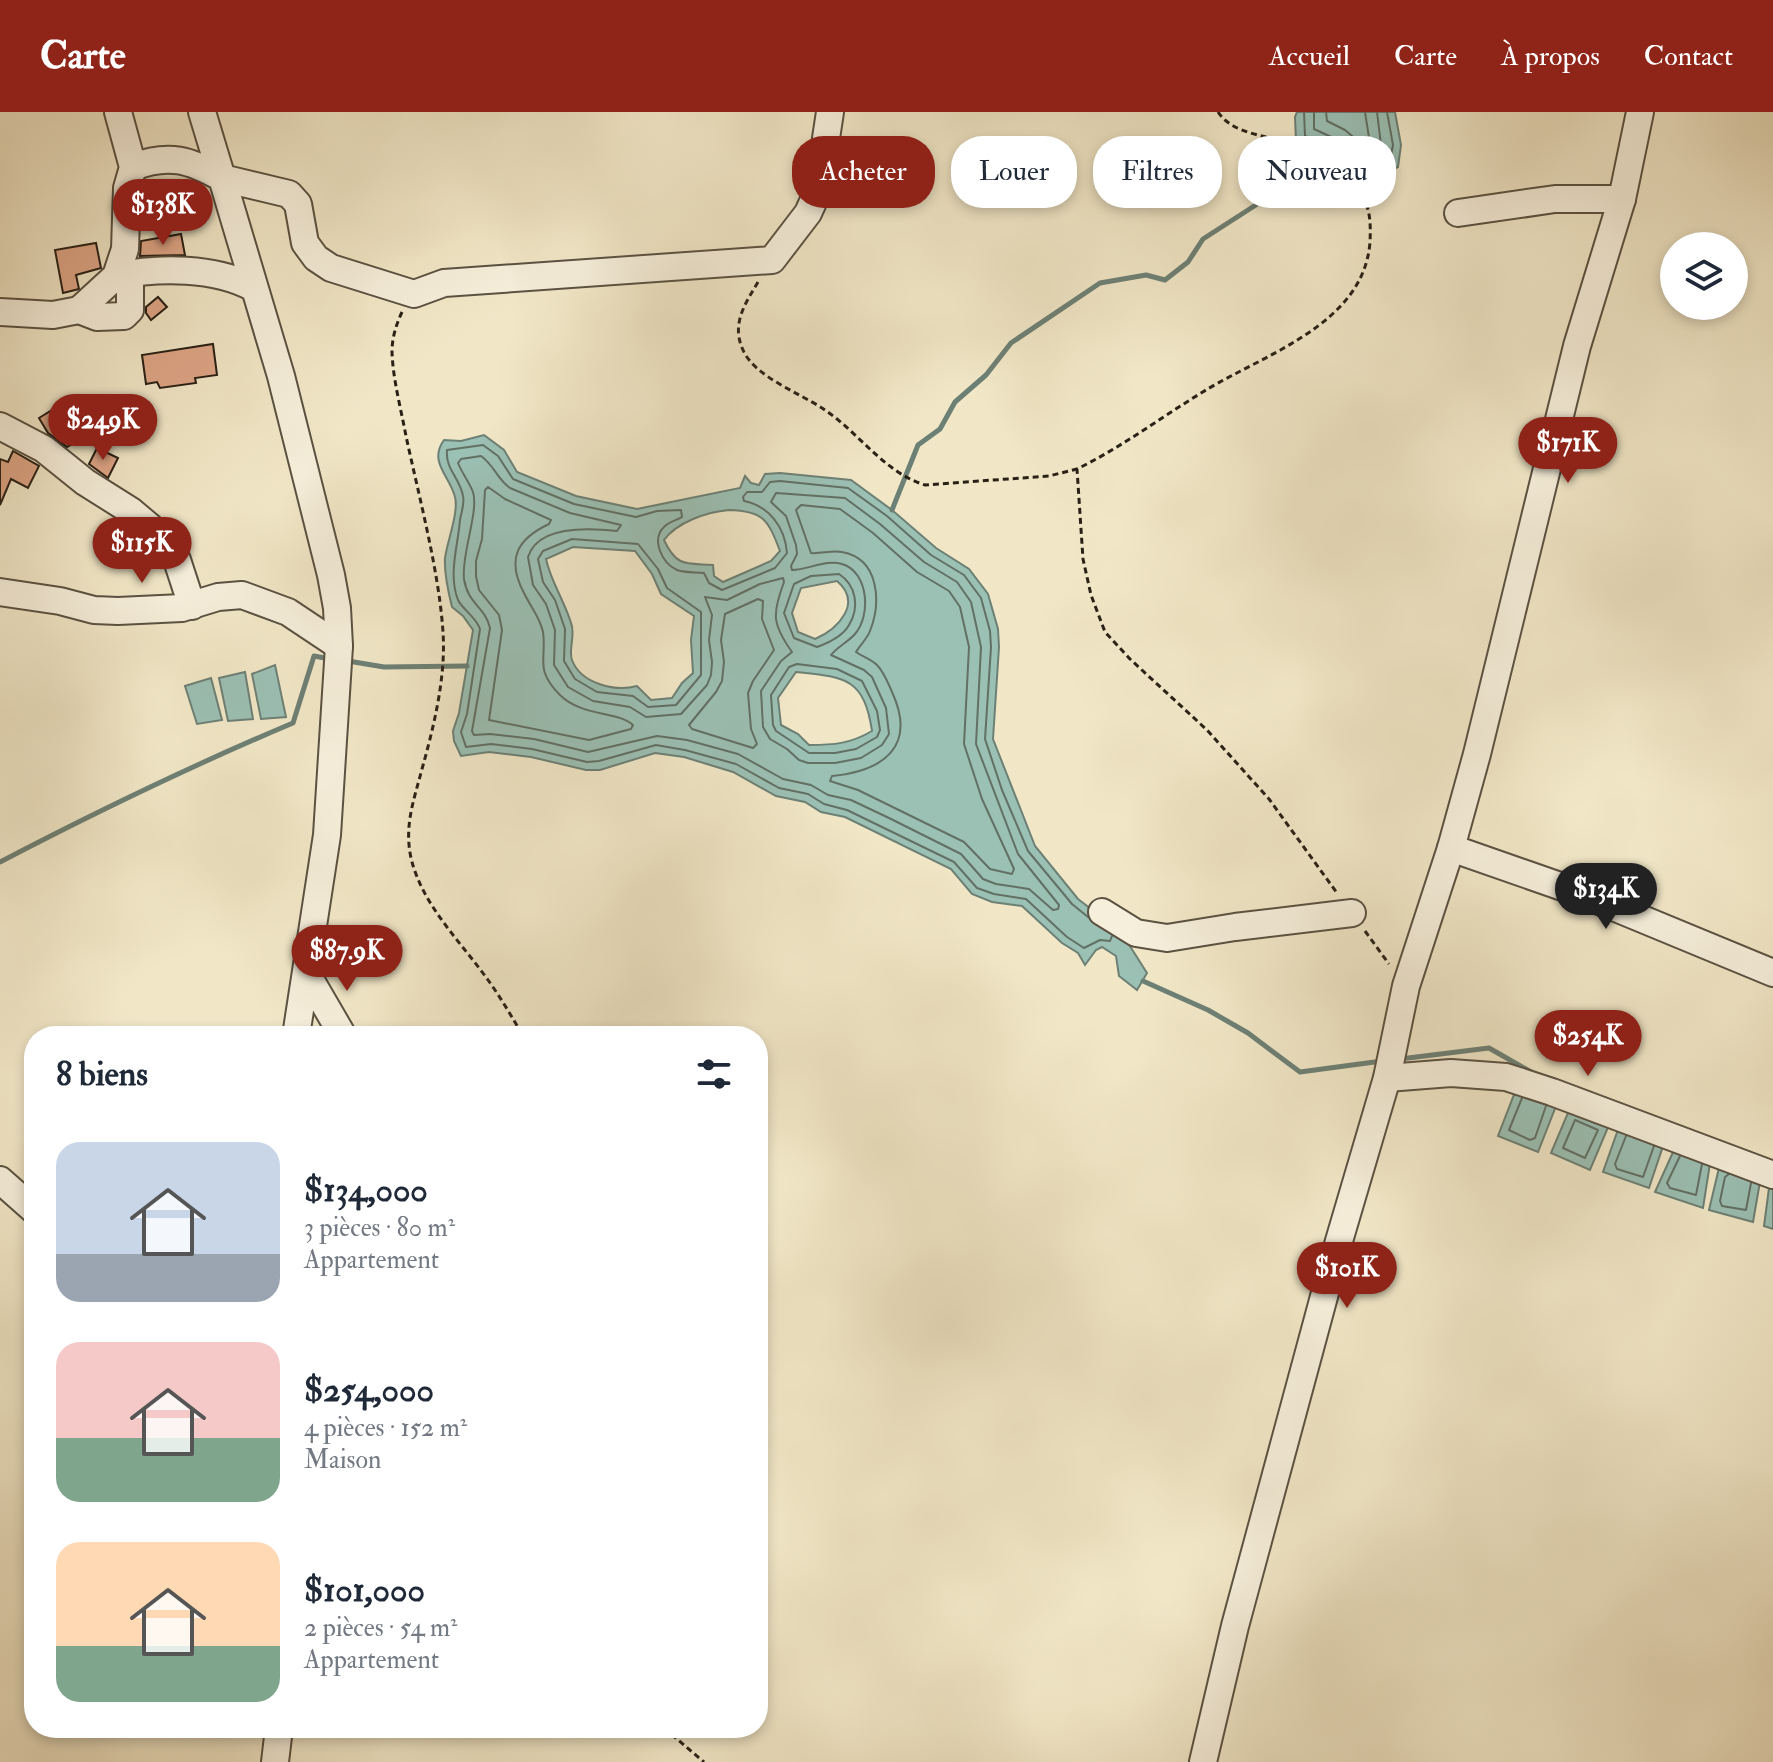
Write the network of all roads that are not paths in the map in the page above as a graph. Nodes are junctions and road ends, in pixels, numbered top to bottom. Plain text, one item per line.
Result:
1 (118, 112) edge
2 (202, 112) edge
3 (830, 112) edge
4 (1640, 112) edge
5 (133, 167) junction
6 (222, 178) junction
7 (1622, 199) junction
8 (1458, 213) dead end
9 (123, 275) junction
10 (254, 288) junction
11 (0, 312) edge
12 (0, 426) edge
13 (0, 592) edge
14 (192, 606) junction
15 (339, 646) junction
16 (1451, 848) junction
17 (1102, 912) dead end
18 (1352, 913) road end
19 (1773, 973) edge
20 (307, 974) junction
21 (298, 1026) edge
22 (337, 1026) edge
23 (1387, 1078) junction
24 (1773, 1175) edge
25 (0, 1180) edge
26 (24, 1201) edge
27 (278, 1738) edge
28 (275, 1762) edge
29 (1203, 1762) edge

1 - 5 street
2 - 6 street
3 - 6 street
4 - 7 street
5 - 6 street
5 - 9 street
6 - 10 street
7 - 8 street
7 - 16 street
9 - 10 street
9 - 11 street
10 - 15 street
12 - 14 street
13 - 14 street
14 - 15 street
15 - 20 street
16 - 19 street
16 - 23 street
17 - 18 street
20 - 21 street
20 - 22 street
23 - 24 street
23 - 29 street
25 - 26 street
27 - 28 street

